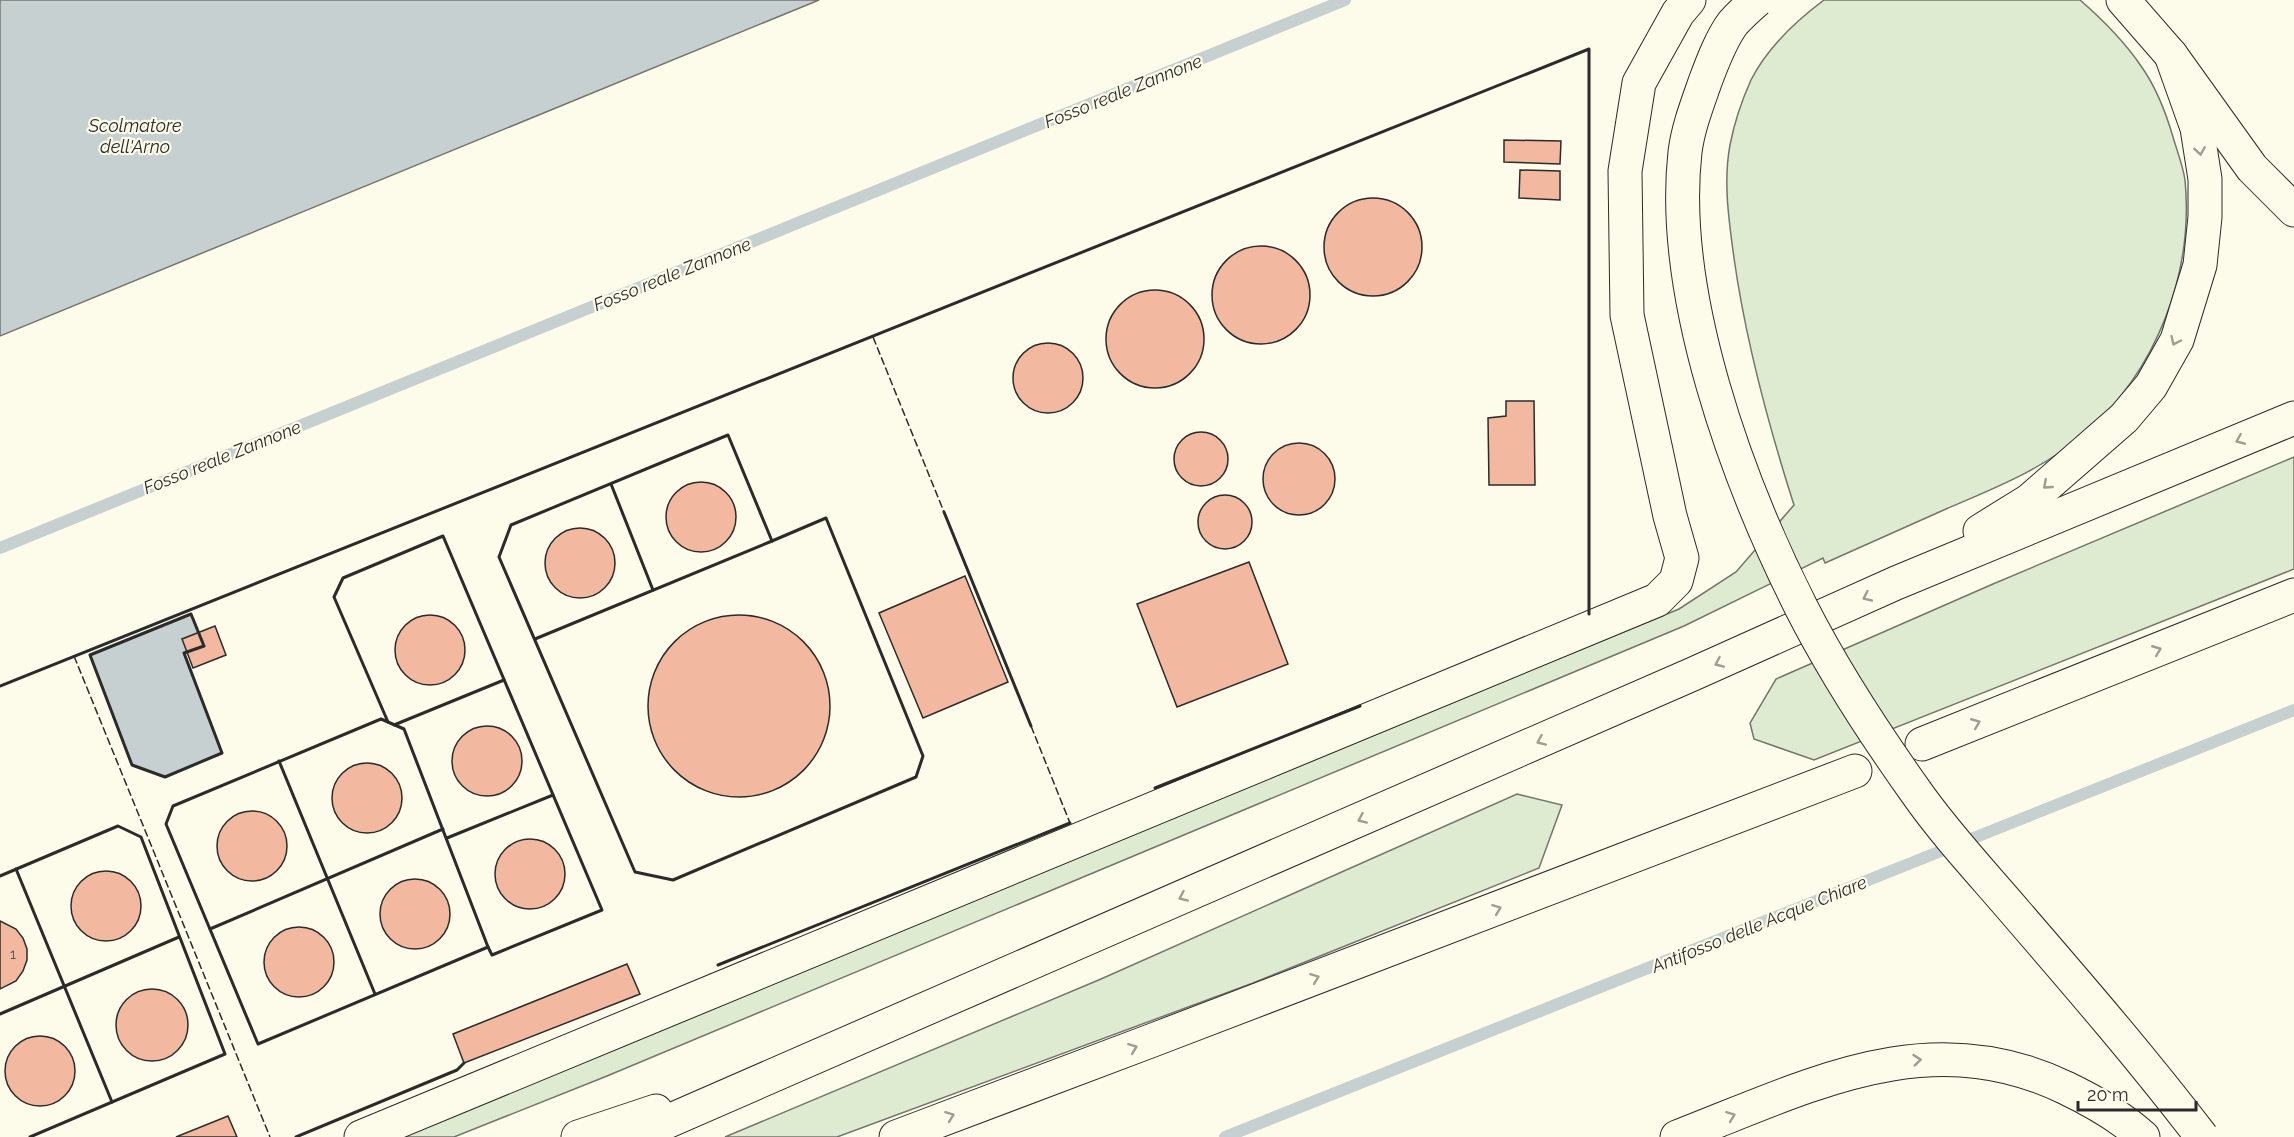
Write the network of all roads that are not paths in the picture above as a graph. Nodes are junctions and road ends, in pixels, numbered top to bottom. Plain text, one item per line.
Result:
1 (1689, 0) edge
2 (1757, 0) edge
3 (2123, 0) edge
4 (2171, 55) junction
5 (2294, 210) edge
6 (2294, 418) edge
7 (1896, 583) junction
8 (2294, 595) edge
9 (1922, 744) dead end
10 (1855, 771) dead end
11 (836, 1050) junction
12 (361, 1137) edge
13 (578, 1137) edge
14 (632, 1137) edge
15 (896, 1137) edge
16 (1677, 1137) edge
17 (2143, 1137) edge
18 (2202, 1137) edge

1 - 12 main road
2 - 18 main road, bridge
3 - 4 main road
4 - 5 main road
4 -> 7 main road
6 -> 7 main road
7 -> 11 main road
9 -> 8 main road
15 -> 10 main road
11 - 13 main road
11 - 14 main road
16 -> 17 main road

